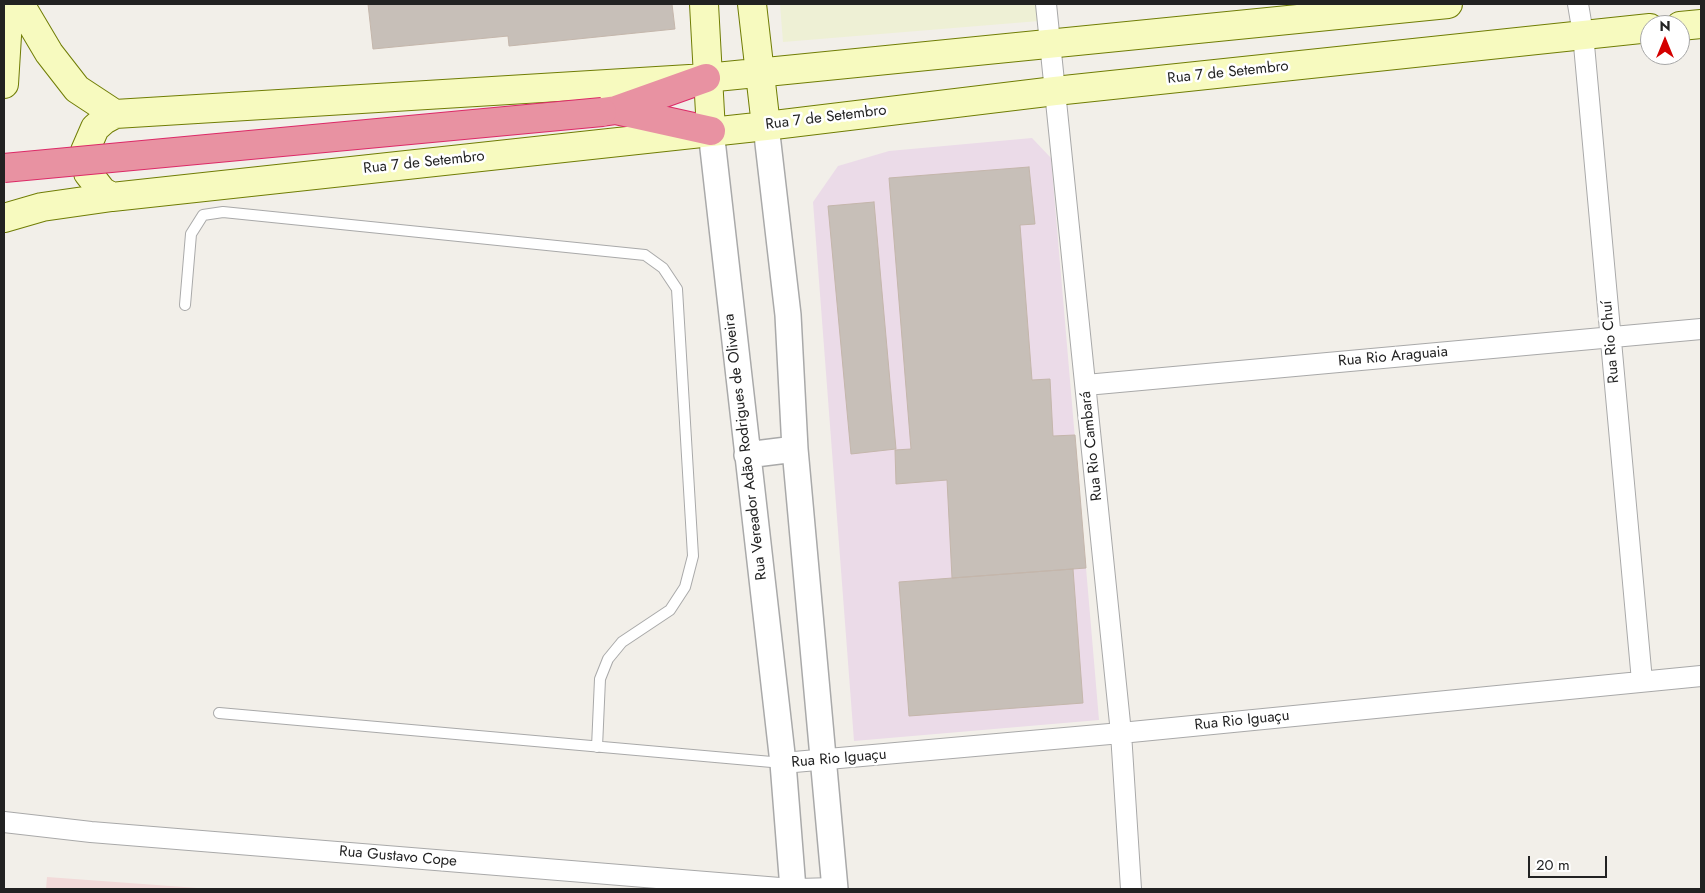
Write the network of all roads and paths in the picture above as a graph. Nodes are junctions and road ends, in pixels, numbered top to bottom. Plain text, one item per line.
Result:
1 (9, 4) edge
2 (20, 4) edge
3 (704, 4) edge
4 (752, 4) edge
5 (1046, 4) edge
6 (1448, 4) edge
7 (1578, 4) edge
8 (1352, 7) edge
9 (1640, 29) edge
10 (1583, 34) junction
11 (1049, 42) junction
12 (759, 72) junction
13 (706, 78) junction
14 (4, 84) edge
15 (1055, 91) junction
16 (609, 111) junction
17 (115, 114) junction
18 (766, 126) junction
19 (711, 131) junction
20 (4, 168) edge
21 (112, 197) junction
22 (4, 218) edge
23 (185, 306) dead end
24 (1701, 328) edge
25 (1611, 337) junction
26 (1086, 385) junction
27 (795, 449) junction
28 (747, 455) junction
29 (1701, 676) edge
30 (1642, 681) junction
31 (219, 714) dead end
32 (1121, 734) junction
33 (597, 746) junction
34 (825, 760) junction
35 (783, 763) junction
36 (4, 822) edge
37 (794, 889) edge
38 (835, 889) edge
39 (1131, 889) edge

1 - 14 main road
2 - 17 main road
3 - 13 main road, Rua Vereador Adão Rodrigues de Oliveira
4 - 12 main road
5 - 11 street, Rua Rio Cambará
6 - 8 main road
7 - 10 street, Rua Rio Chuí
8 - 11 main road
9 - 10 main road, Rua 7 de Setembro
10 - 15 main road, Rua 7 de Setembro
10 - 25 street, Rua Rio Chuí
11 - 12 main road
11 - 15 street, Rua Rio Cambará
12 - 13 main road
12 - 18 main road
13 - 16 highway
13 - 17 main road
13 - 19 main road, Rua Vereador Adão Rodrigues de Oliveira
15 - 18 main road, Rua 7 de Setembro
15 - 26 street, Rua Rio Cambará
16 - 19 highway
16 - 20 highway, bridge
17 - 21 main road
18 - 19 main road, Rua 7 de Setembro
18 - 27 street
19 - 21 main road, Rua 7 de Setembro
19 - 28 street, Rua Vereador Adão Rodrigues de Oliveira
21 - 22 main road, Rua 7 de Setembro
23 - 33 lane
24 - 25 street, Rua Rio Araguaia
25 - 26 street, Rua Rio Araguaia
25 - 30 street, Rua Rio Chuí
26 - 32 street, Rua Rio Cambará
27 - 28 street
27 - 34 street
28 - 35 street, Rua Vereador Adão Rodrigues de Oliveira
29 - 30 street, Rua Rio Iguaçu
30 - 32 street, Rua Rio Iguaçu
31 - 33 lane
32 - 34 street, Rua Rio Iguaçu
32 - 39 street, Rua Rio Cambará
33 - 35 lane
34 - 35 street, Rua Rio Iguaçu
34 - 38 street
35 - 37 street, Rua Vereador Adão Rodrigues de Oliveira
36 - 37 street, Rua Gustavo Cope
37 - 38 street, Rua Gustavo Cope

